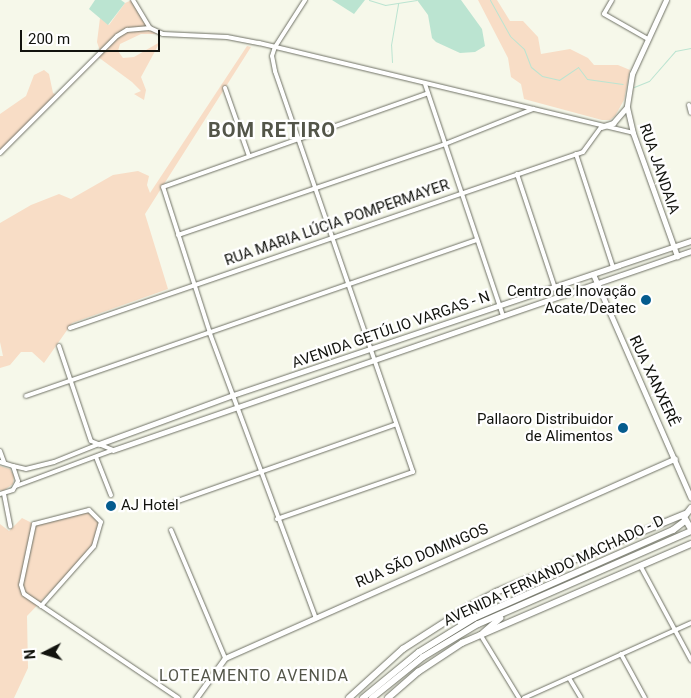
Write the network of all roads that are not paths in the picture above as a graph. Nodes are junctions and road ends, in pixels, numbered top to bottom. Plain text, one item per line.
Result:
1 (133, 0) edge
2 (305, 0) edge
3 (612, 0) edge
4 (666, 0) edge
5 (150, 28) junction
6 (648, 38) junction
7 (275, 47) junction
8 (425, 84) junction
9 (225, 88) dead end
10 (428, 93) junction
11 (689, 105) dead end
12 (627, 107) junction
13 (533, 109) junction
14 (691, 113) edge
15 (601, 127) junction
16 (633, 133) junction
17 (298, 140) junction
18 (445, 144) junction
19 (0, 154) edge
20 (576, 154) junction
21 (249, 156) junction
22 (517, 174) junction
23 (315, 188) junction
24 (462, 193) junction
25 (178, 235) junction
26 (332, 238) junction
27 (477, 240) junction
28 (691, 240) edge
29 (673, 247) junction
30 (660, 251) junction
31 (691, 252) edge
32 (677, 256) junction
33 (647, 266) junction
34 (613, 267) junction
35 (593, 274) junction
36 (194, 284) junction
37 (596, 284) junction
38 (349, 285) junction
39 (555, 287) junction
40 (558, 296) junction
41 (499, 306) junction
42 (502, 316) junction
43 (70, 328) dead end
44 (210, 333) junction
45 (59, 346) dead end
46 (371, 350) junction
47 (375, 360) junction
48 (70, 381) junction
49 (233, 395) junction
50 (26, 396) dead end
51 (238, 408) junction
52 (396, 424) junction
53 (99, 444) junction
54 (113, 450) junction
55 (0, 451) edge
56 (96, 457) junction
57 (675, 459) junction
58 (2, 462) edge
59 (13, 466) junction
60 (260, 470) junction
61 (16, 486) junction
62 (2, 494) edge
63 (111, 495) dead end
64 (691, 498) edge
65 (175, 502) dead end
66 (691, 508) edge
67 (685, 514) junction
68 (277, 519) junction
69 (685, 521) junction
70 (10, 526) dead end
71 (171, 530) dead end
72 (691, 530) edge
73 (691, 544) edge
74 (641, 567) junction
75 (484, 598) junction
76 (529, 601) junction
77 (41, 606) junction
78 (315, 616) junction
79 (691, 623) edge
80 (456, 628) junction
81 (674, 631) junction
82 (481, 634) junction
83 (621, 654) junction
84 (225, 658) junction
85 (691, 660) edge
86 (569, 678) junction
87 (178, 698) edge
88 (196, 698) edge
89 (349, 698) edge
90 (363, 698) edge
91 (372, 698) edge
92 (388, 698) edge
93 (519, 698) edge
94 (524, 698) edge
95 (581, 698) edge
96 (645, 698) edge

1 - 5 street
2 - 7 street
3 - 6 street
4 - 6 street, RUA JANDAIA
5 - 7 street
5 - 19 street
6 - 12 street, RUA JANDAIA
7 - 8 street
7 - 17 street
8 - 10 street
8 - 13 street
9 - 21 street
10 - 17 street
10 - 18 street
11 - 14 street
12 - 15 street
12 - 16 street, RUA JANDAIA
13 - 15 street
13 - 18 street
15 - 16 street
15 - 20 street, RUA MARIA LÚCIA POMPERMAYER
16 - 29 street, RUA JANDAIA
17 - 21 street
17 - 23 street
18 - 23 street
18 - 24 street
20 - 22 street, RUA MARIA LÚCIA POMPERMAYER
20 - 34 street
21 - 25 street
22 - 24 street, RUA MARIA LÚCIA POMPERMAYER
22 - 39 street
23 - 25 street
23 - 26 street
24 - 26 street, RUA MARIA LÚCIA POMPERMAYER
24 - 27 street
25 - 36 street
26 - 36 street, RUA MARIA LÚCIA POMPERMAYER
26 - 38 street
27 - 38 street
27 - 41 street
28 - 29 street, AVENIDA GETÚLIO VARGAS - N
29 - 30 street, AVENIDA GETÚLIO VARGAS - N
29 - 32 street, RUA JANDAIA
30 - 33 street
30 - 34 street, AVENIDA GETÚLIO VARGAS - N
31 - 32 street, AVENIDA GETÚLIO VARGAS - N
32 - 33 street, AVENIDA GETÚLIO VARGAS - N
33 - 37 street, AVENIDA GETÚLIO VARGAS - N
34 - 35 street, AVENIDA GETÚLIO VARGAS - N
35 - 37 street, RUA XANXERÊ
35 - 39 street, AVENIDA GETÚLIO VARGAS - N
36 - 43 street, RUA MARIA LÚCIA POMPERMAYER
36 - 44 street
37 - 40 street, AVENIDA GETÚLIO VARGAS - N
37 - 57 street, RUA XANXERÊ
38 - 44 street
38 - 46 street
39 - 40 street
39 - 41 street, AVENIDA GETÚLIO VARGAS - N
40 - 42 street, AVENIDA GETÚLIO VARGAS - N
41 - 42 street
41 - 46 street, AVENIDA GETÚLIO VARGAS - N
42 - 47 street, AVENIDA GETÚLIO VARGAS - N
44 - 48 street
44 - 49 street
45 - 48 street
46 - 47 street
46 - 49 street, AVENIDA GETÚLIO VARGAS - N
47 - 51 street, AVENIDA GETÚLIO VARGAS - N
47 - 52 street
48 - 50 street
48 - 53 street
49 - 51 street
49 - 53 street, AVENIDA GETÚLIO VARGAS - N
51 - 54 street, AVENIDA GETÚLIO VARGAS - N
51 - 60 street
52 - 60 street
52 - 68 street
53 - 54 street
53 - 59 street
54 - 56 street
55 - 58 street
56 - 61 street
56 - 63 street
57 - 64 street, RUA XANXERÊ
57 - 78 street, RUA SÃO DOMINGOS
58 - 59 street
59 - 61 street
60 - 65 street
60 - 68 street
61 - 62 street
62 - 70 street
66 - 67 main road
67 - 69 main road
67 - 75 main road
68 - 78 street
69 - 72 main road
69 - 80 main road, AVENIDA FERNANDO MACHADO - D
71 - 84 street
72 - 76 main road, AVENIDA FERNANDO MACHADO - D
73 - 74 main road
74 - 81 street
74 - 82 main road
75 - 80 main road
75 - 89 main road
76 - 82 main road
76 - 91 main road, AVENIDA FERNANDO MACHADO - D
77 - 77 street
77 - 87 street
78 - 84 street, RUA SÃO DOMINGOS
79 - 81 street
80 - 90 main road, AVENIDA FERNANDO MACHADO - D
81 - 83 street
81 - 85 street
82 - 92 main road
82 - 93 street
83 - 86 street
83 - 96 street
84 - 88 street, RUA SÃO DOMINGOS
86 - 94 street
86 - 95 street

